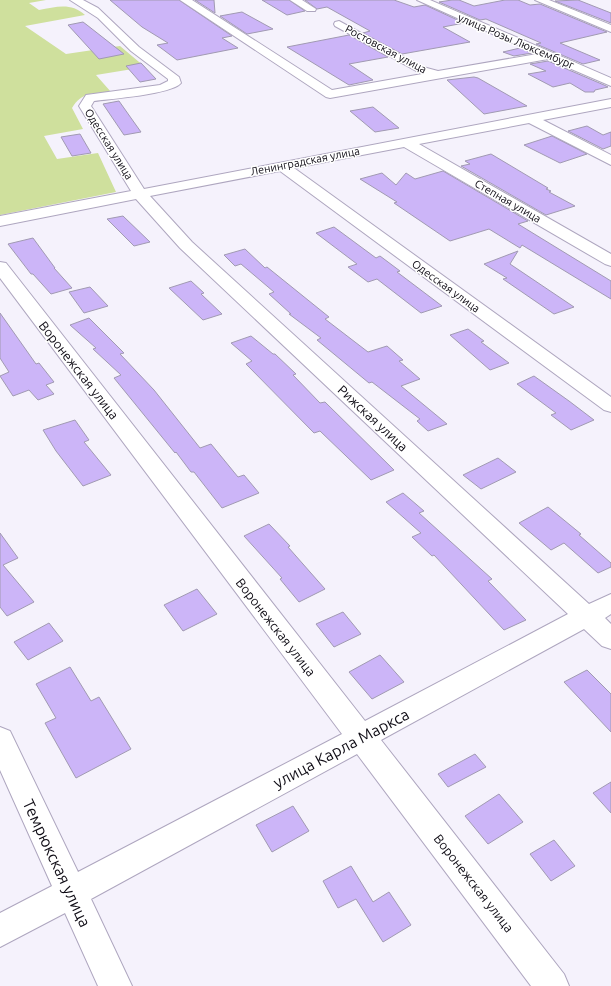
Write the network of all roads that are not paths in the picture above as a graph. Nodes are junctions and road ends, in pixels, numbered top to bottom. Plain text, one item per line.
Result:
1 (75, 0) edge
2 (185, 0) edge
3 (295, 0) edge
4 (422, 0) edge
5 (540, 0) edge
6 (311, 9) dead end
7 (339, 24) dead end
8 (611, 29) edge
9 (550, 56) junction
10 (434, 74) junction
11 (611, 82) edge
12 (611, 103) edge
13 (530, 118) junction
14 (405, 142) junction
15 (611, 161) edge
16 (282, 166) junction
17 (139, 193) junction
18 (0, 221) edge
19 (611, 261) edge
20 (0, 267) edge
21 (611, 406) edge
22 (611, 603) edge
23 (586, 616) junction
24 (611, 639) edge
25 (361, 737) junction
26 (0, 739) edge
27 (72, 893) junction
28 (0, 931) edge
29 (115, 986) edge
30 (552, 986) edge

1 - 17 street, Одесская улица
2 - 10 street
3 - 6 street
4 - 9 street, улица Розы Люксембург
5 - 8 street
7 - 10 street, Ростовская улица
9 - 10 street
9 - 11 street, улица Розы Люксембург
12 - 13 street, Ленинградская улица
13 - 14 street, Ленинградская улица
13 - 15 street
14 - 16 street, Ленинградская улица
14 - 19 street, Степная улица
16 - 17 street, Ленинградская улица
16 - 21 street, Одесская улица
17 - 18 street, Ленинградская улица
17 - 23 street, Рижская улица
20 - 25 street, Воронежская улица
22 - 23 street, улица Карла Маркса
23 - 24 street, Рижская улица
23 - 25 street, улица Карла Маркса
25 - 27 street, улица Карла Маркса
25 - 30 street, Воронежская улица
26 - 27 street, Темрюкская улица
27 - 28 street, улица Карла Маркса
27 - 29 street, Темрюкская улица

